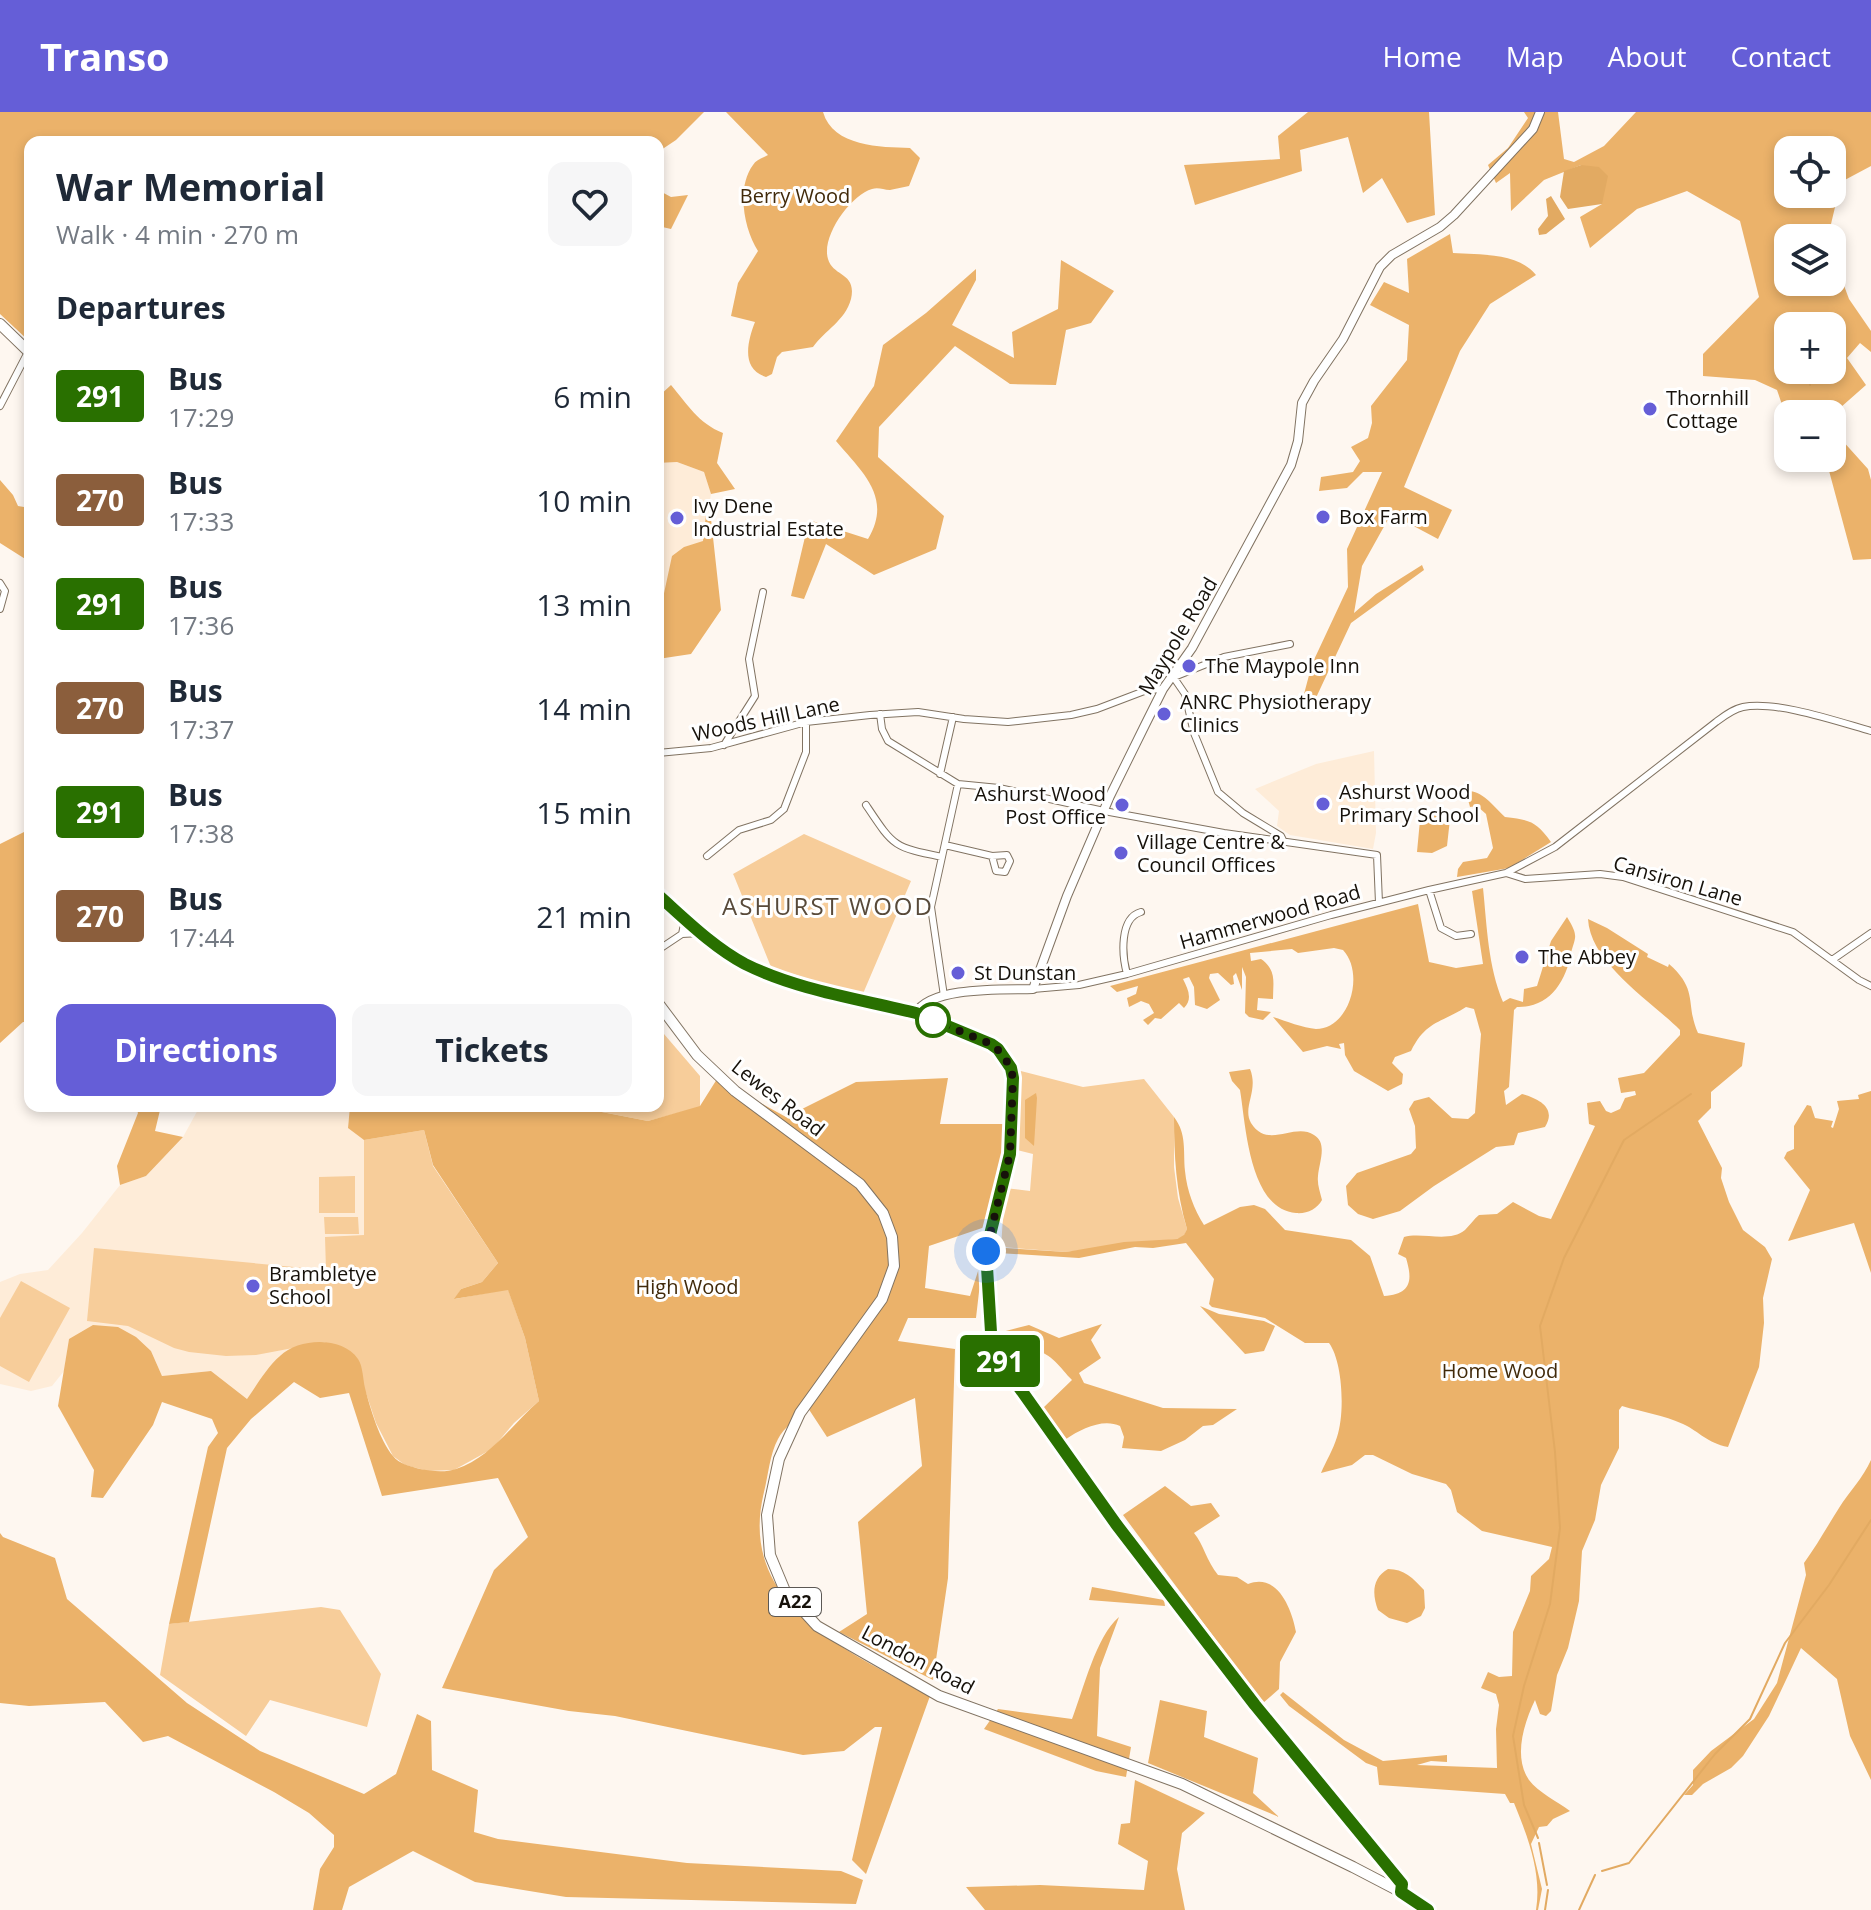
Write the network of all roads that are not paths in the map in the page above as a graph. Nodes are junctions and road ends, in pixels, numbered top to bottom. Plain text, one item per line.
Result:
1 (1540, 112) edge
2 (0, 324) edge
3 (24, 347) edge
4 (24, 361) edge
5 (0, 406) edge
6 (0, 583) edge
7 (763, 592) dead end
8 (0, 609) edge
9 (1290, 644) dead end
10 (1173, 676) junction
11 (1163, 689) junction
12 (880, 714) junction
13 (953, 717) junction
14 (806, 722) junction
15 (1871, 731) edge
16 (723, 745) junction
17 (664, 752) edge
18 (940, 774) junction
19 (958, 784) junction
20 (866, 805) dead end
21 (1104, 811) junction
22 (1284, 842) junction
23 (945, 845) junction
24 (707, 856) dead end
25 (992, 856) dead end
26 (942, 857) junction
27 (1506, 873) junction
28 (1429, 890) junction
29 (664, 900) edge
30 (1379, 903) junction
31 (1141, 912) dead end
32 (1447, 916) dead end
33 (1436, 918) junction
34 (685, 919) junction
35 (701, 933) junction
36 (1871, 933) edge
37 (682, 934) junction
38 (1471, 934) dead end
39 (664, 946) edge
40 (1832, 960) junction
41 (1127, 974) junction
42 (1871, 986) edge
43 (1033, 989) junction
44 (944, 996) junction
45 (664, 1011) edge
46 (916, 1013) junction
47 (883, 1213) joint
48 (1401, 1892) junction
49 (1428, 1910) edge

1 - 10 street, Maypole Road
2 - 3 highway
4 - 5 street
6 - 8 street
7 - 16 street
9 - 10 street
10 - 11 street, Maypole Road
10 - 22 street
11 - 13 street, Woods Hill Lane
11 - 21 street, Maypole Road
12 - 13 street, Woods Hill Lane
12 - 14 street, Woods Hill Lane
12 - 18 street
13 - 18 street
14 - 16 street, Woods Hill Lane
14 - 24 street
15 - 27 street, Hammerwood Road
16 - 17 street, Woods Hill Lane
18 - 19 street
19 - 21 street
19 - 23 street
20 - 26 street
21 - 22 street
21 - 43 street, Maypole Road
22 - 30 street
23 - 25 street
23 - 26 street
26 - 44 street
27 - 28 street, Hammerwood Road
27 - 40 street, Cansiron Lane
28 - 30 street, Hammerwood Road
28 - 33 street
29 - 34 street
30 - 41 street, Hammerwood Road
31 - 41 street
32 - 33 street
33 - 38 street
34 - 35 street
34 - 37 street
35 - 37 street
35 - 46 street
36 - 40 street
37 - 39 street
40 - 42 street, Cansiron Lane
41 - 43 street, Hammerwood Road
43 - 44 street, Hammerwood Road
44 - 46 street, Hammerwood Road
45 - 47 highway, Lewes Road / A22
46 - 48 street
47 - 48 highway, London Road / A22
48 - 49 highway, London Road / A22

